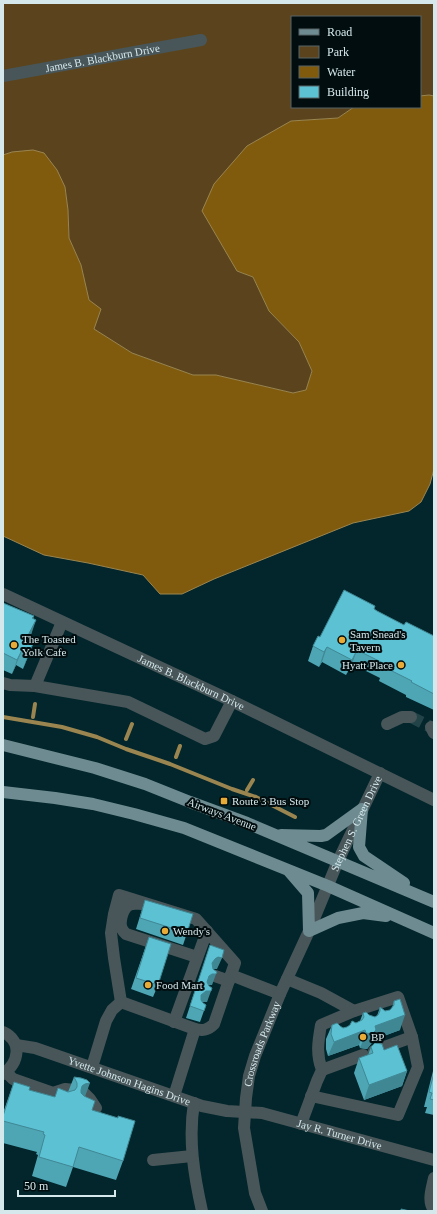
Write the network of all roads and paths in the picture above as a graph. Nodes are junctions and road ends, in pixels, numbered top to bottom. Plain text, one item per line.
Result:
1 (201, 40) dead end
2 (3, 76) edge
3 (3, 594) edge
4 (62, 622) junction
5 (3, 683) edge
6 (35, 686) junction
7 (232, 701) junction
8 (411, 717) tunnel mouth
9 (387, 724) dead end
10 (3, 745) edge
11 (380, 773) junction
12 (3, 792) edge
13 (434, 800) edge
14 (362, 809) junction
15 (274, 834) junction
16 (338, 861) junction
17 (288, 870) junction
18 (328, 886) junction
19 (430, 900) edge
20 (147, 904) junction
21 (396, 917) junction
22 (207, 931) junction
23 (309, 931) junction
24 (434, 933) edge
25 (197, 965) junction
26 (215, 976) edge
27 (230, 978) junction
28 (287, 979) junction
29 (210, 992) edge
30 (280, 994) junction
31 (224, 996) junction
32 (121, 1002) junction
33 (204, 1009) edge
34 (218, 1013) junction
35 (355, 1016) junction
36 (174, 1022) junction
37 (194, 1029) junction
38 (3, 1032) edge
39 (412, 1037) junction
40 (16, 1045) junction
41 (92, 1068) junction
42 (322, 1070) junction
43 (4, 1073) edge
44 (53, 1093) junction
45 (174, 1096) junction
46 (311, 1096) junction
47 (194, 1103) junction
48 (63, 1104) edge
49 (80, 1110) edge
50 (245, 1112) junction
51 (302, 1124) junction
52 (192, 1156) junction
53 (434, 1159) edge
54 (153, 1160) dead end
55 (434, 1178) edge
56 (432, 1196) edge
57 (434, 1210) edge
58 (202, 1211) edge
59 (262, 1211) edge

1 - 2 street, James B. Blackburn Drive
3 - 4 street, James B. Blackburn Drive
4 - 6 street
4 - 7 street, James B. Blackburn Drive
5 - 6 street
6 - 7 street
7 - 11 street, James B. Blackburn Drive
8 - 9 street
10 - 15 main road, Airways Avenue
11 - 13 street, Stephen S. Green Drive
11 - 14 street, Stephen S. Green Drive
12 - 17 main road
14 - 15 main road
14 - 16 street, Stephen S. Green Drive
14 - 19 main road
15 - 16 main road, Airways Avenue
16 - 18 street, Stephen S. Green Drive
16 - 19 main road, Airways Avenue
17 - 18 main road
17 - 23 main road
18 - 21 main road
18 - 23 street, Crossroads Parkway
20 - 22 street
20 - 25 street
20 - 32 street
21 - 23 main road
21 - 24 main road
22 - 25 street
22 - 27 street
23 - 28 street, Crossroads Parkway
25 - 36 street
26 - 27 street
27 - 30 street
27 - 31 street
28 - 30 street, Crossroads Parkway
28 - 35 street
29 - 31 street
30 - 50 street, Crossroads Parkway
31 - 34 street
32 - 36 street
32 - 41 street
33 - 34 street
34 - 37 street
35 - 39 street
35 - 42 street
36 - 37 street
37 - 45 street
38 - 40 street
39 - 42 street
39 - 46 street
40 - 41 street, Yvette Johnson Hagins Drive
40 - 43 street
41 - 45 street, Yvette Johnson Hagins Drive
42 - 46 street
43 - 44 street
44 - 48 street
44 - 49 street
45 - 47 street, Yvette Johnson Hagins Drive
46 - 51 street
47 - 50 street, Yvette Johnson Hagins Drive
47 - 52 street
50 - 51 street, Jay R. Turner Drive
50 - 59 street, Crossroads Parkway
51 - 53 street, Jay R. Turner Drive
52 - 54 street
52 - 58 street
55 - 56 street
56 - 57 street

